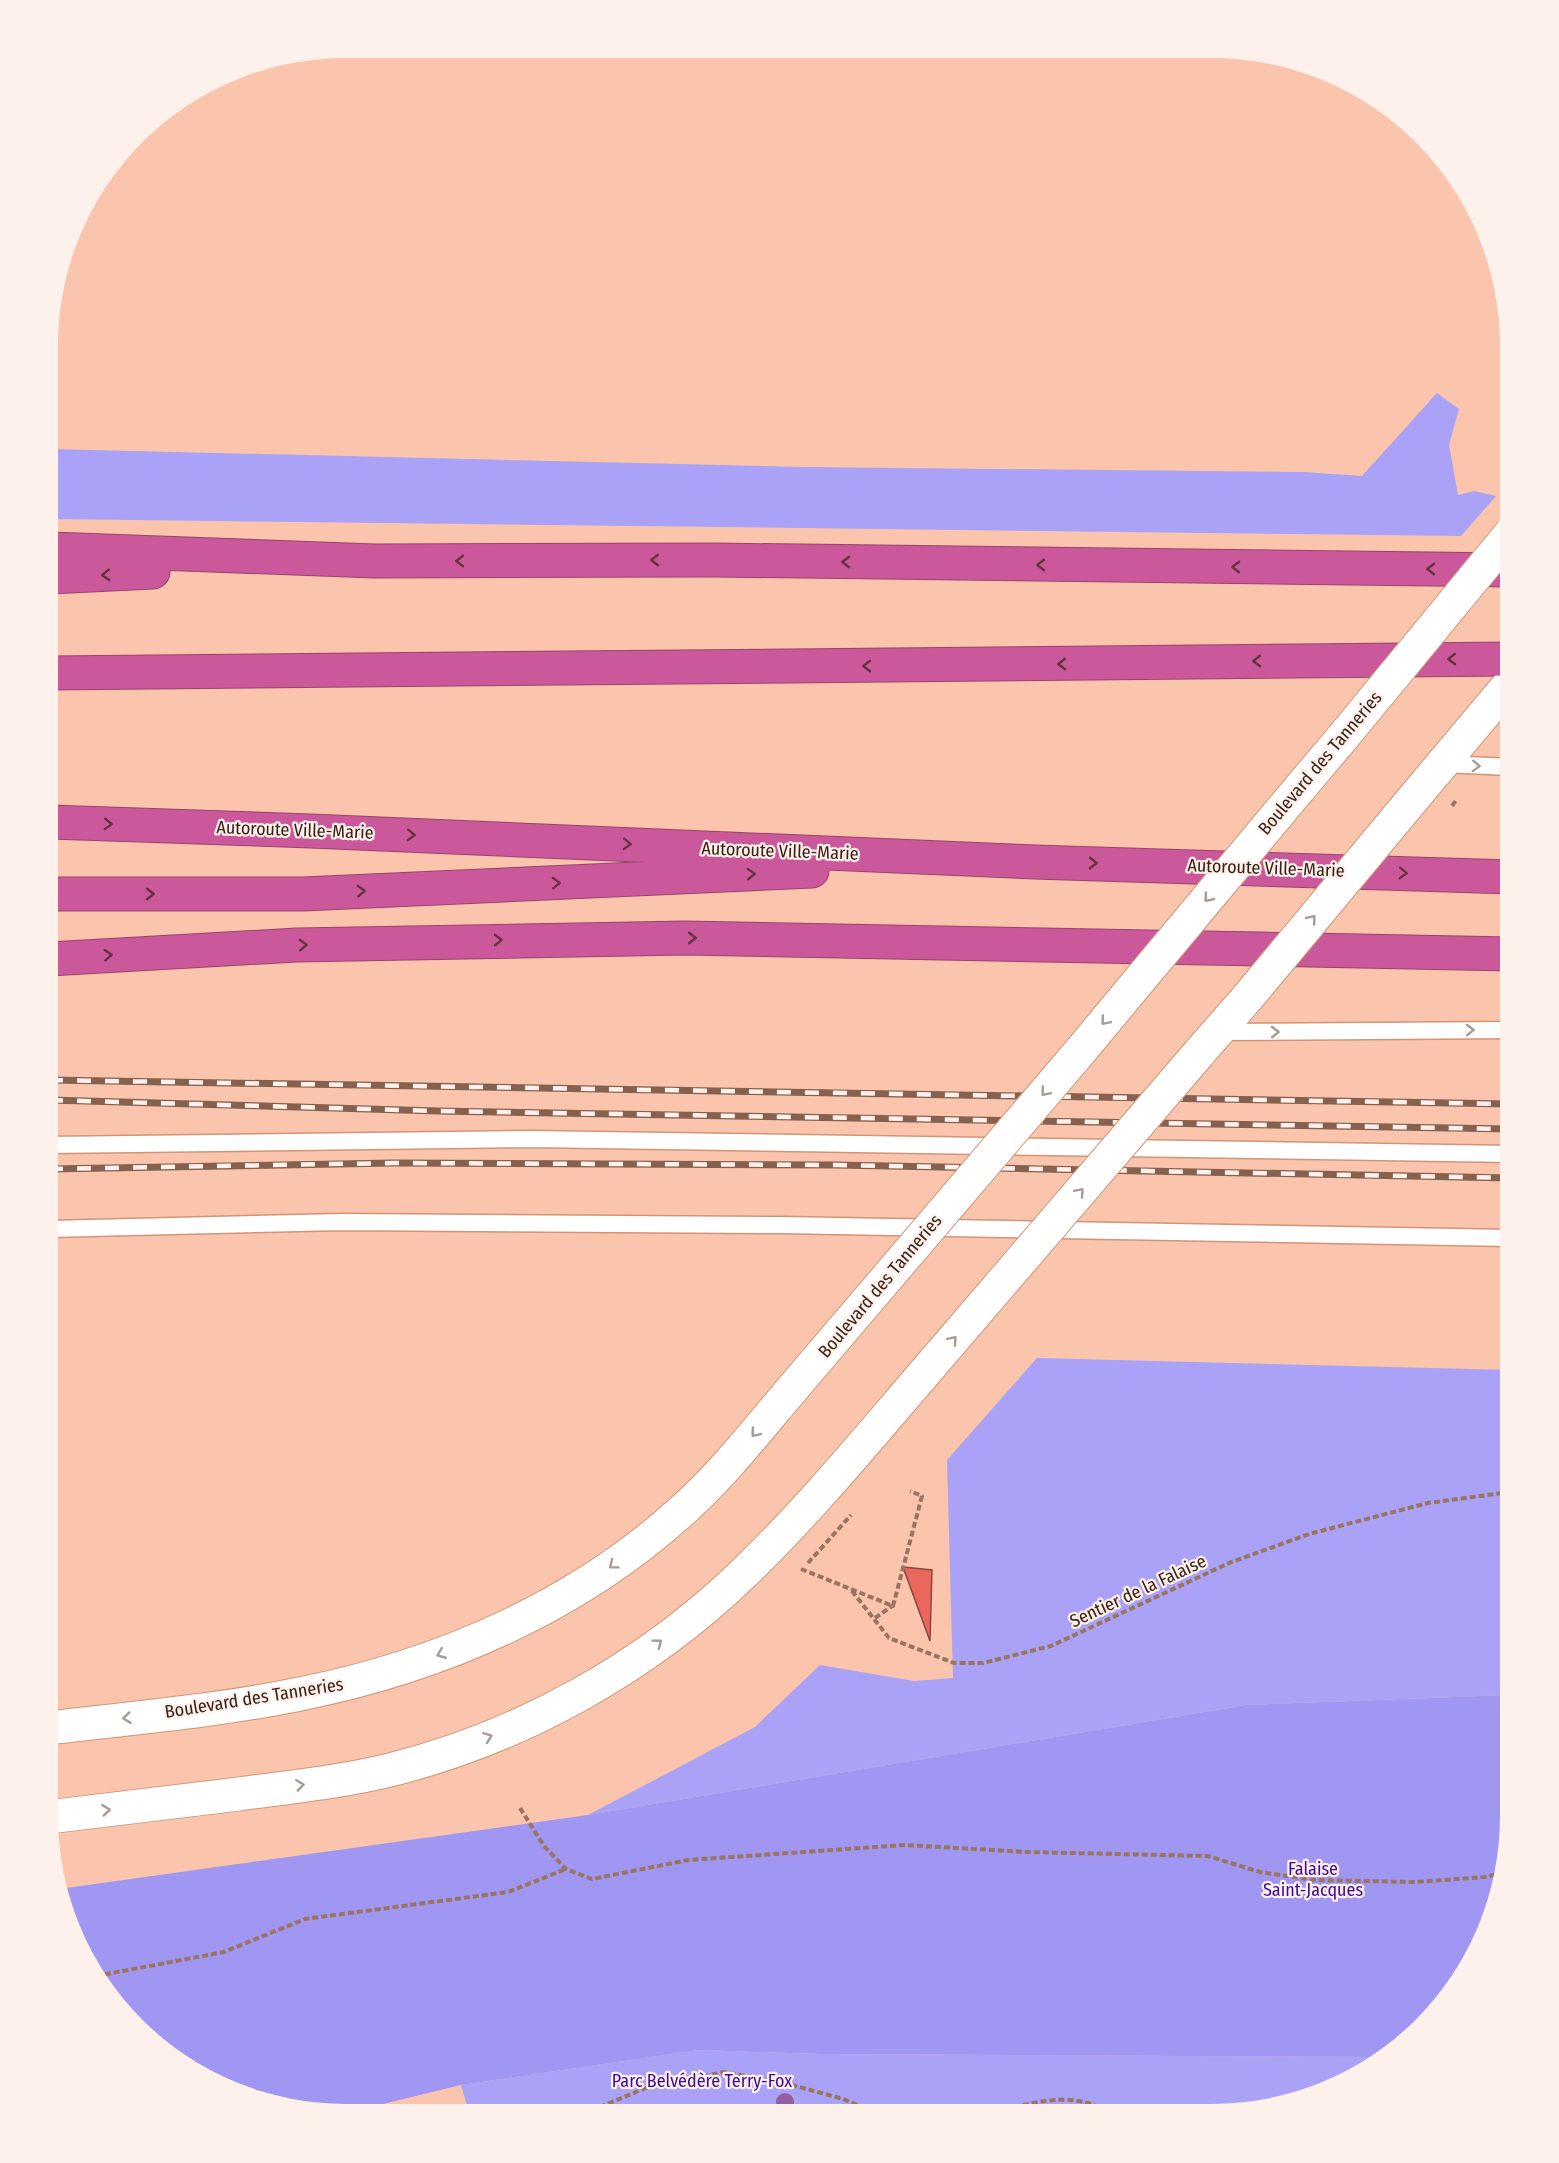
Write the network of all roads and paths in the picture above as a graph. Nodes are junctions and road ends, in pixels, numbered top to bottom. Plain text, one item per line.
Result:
1 (1500, 547) edge
2 (59, 549) edge
3 (374, 561) junction
4 (1500, 570) edge
5 (59, 577) edge
6 (1500, 659) edge
7 (59, 673) edge
8 (1500, 695) edge
9 (1442, 764) junction
10 (1500, 767) edge
11 (59, 822) edge
12 (1034, 862) junction
13 (1500, 877) edge
14 (59, 894) edge
15 (1500, 954) edge
16 (59, 959) edge
17 (1500, 1030) edge
18 (1208, 1042) junction
19 (59, 1145) edge
20 (1500, 1154) edge
21 (59, 1229) edge
22 (1500, 1238) edge
23 (910, 1491) dead end
24 (1500, 1493) edge
25 (801, 1569) dead end
26 (852, 1592) junction
27 (893, 1606) junction
28 (875, 1618) junction
29 (59, 1727) edge
30 (520, 1808) dead end
31 (59, 1816) edge
32 (566, 1869) junction
33 (1494, 1875) edge
34 (106, 1974) edge
35 (607, 2104) edge
36 (855, 2104) edge
37 (1034, 2104) edge
38 (1090, 2104) edge

1 -> 29 main road, Boulevard des Tanneries, bridge
2 - 3 highway
4 -> 3 highway
3 -> 5 highway
6 -> 7 highway
8 - 9 main road
9 -> 10 lane
18 -> 9 main road, bridge
11 -> 12 highway, Autoroute Ville-Marie
12 -> 13 highway, Autoroute Ville-Marie
14 -> 12 highway
16 -> 15 highway
18 -> 17 lane
31 -> 18 main road, bridge
19 - 20 lane
21 - 22 lane
23 - 27 path
24 - 28 path, Sentier de la Falaise
25 - 26 path, Sentier de la Falaise
26 - 27 path
26 - 28 path, Sentier de la Falaise
27 - 28 path
30 - 32 path
32 - 33 path
32 - 34 path
35 - 36 path
37 - 38 path

